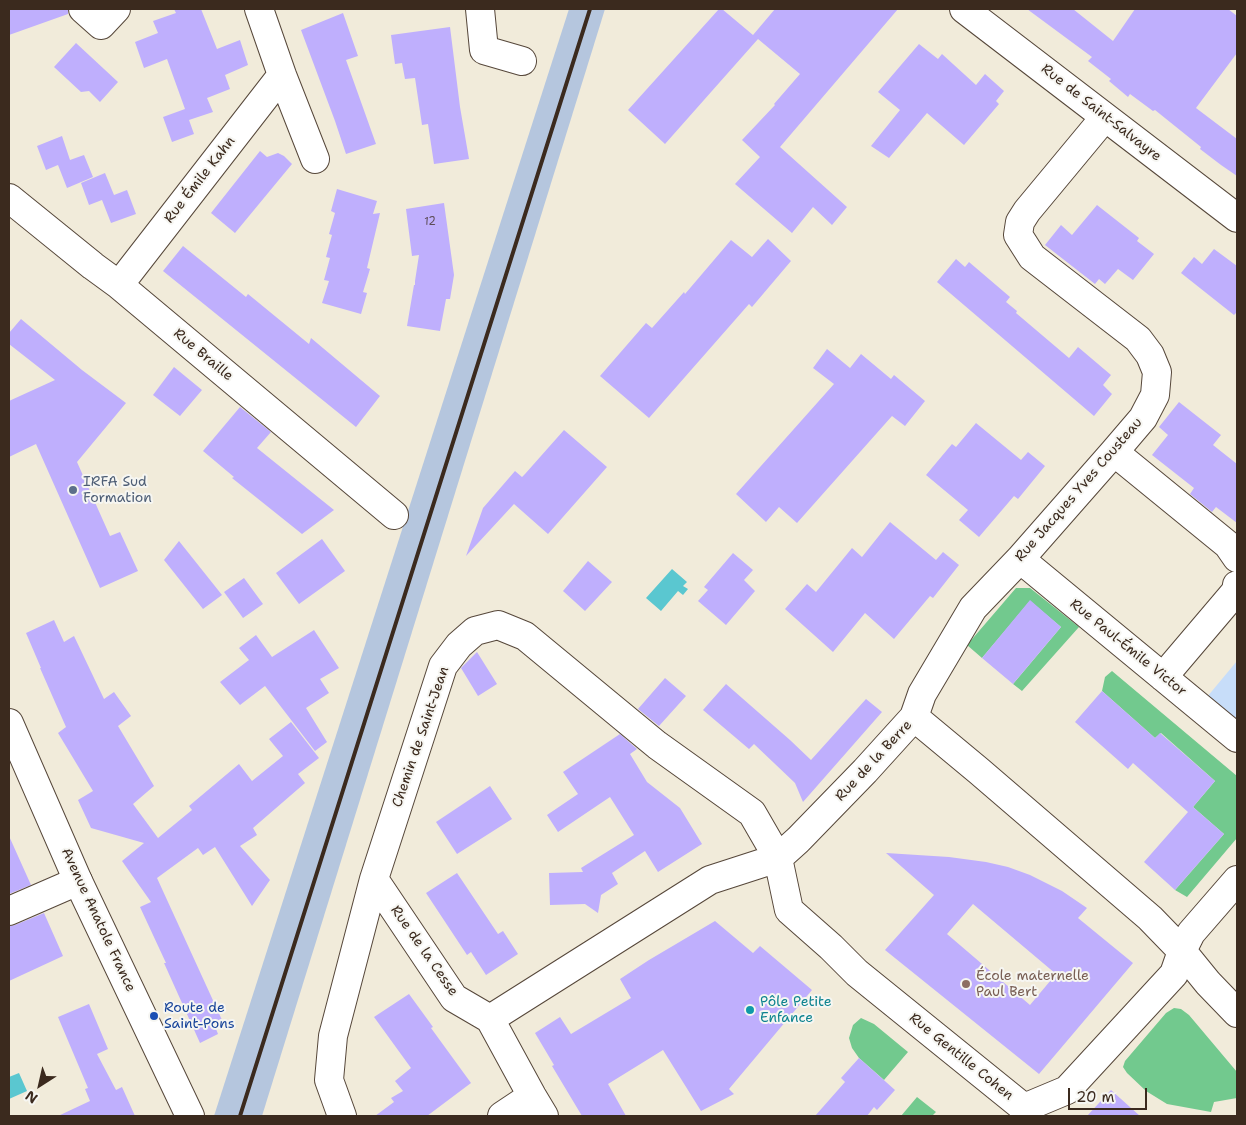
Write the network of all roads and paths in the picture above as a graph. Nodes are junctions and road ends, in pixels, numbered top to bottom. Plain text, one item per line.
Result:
1 (83, 9) edge
2 (116, 9) edge
3 (259, 9) edge
4 (480, 9) edge
5 (964, 9) edge
6 (522, 61) dead end
7 (282, 75) junction
8 (1105, 117) junction
9 (315, 159) dead end
10 (9, 198) edge
11 (1237, 218) edge
12 (119, 284) junction
13 (1114, 452) junction
14 (394, 514) dead end
15 (1237, 558) edge
16 (1020, 559) junction
17 (1237, 585) edge
18 (1163, 676) junction
19 (914, 717) junction
20 (9, 723) edge
21 (1237, 738) edge
22 (778, 858) junction
23 (374, 879) junction
24 (78, 880) junction
25 (1237, 880) edge
26 (9, 911) edge
27 (1182, 951) junction
28 (1237, 1013) edge
29 (490, 1019) junction
30 (538, 1106) edge
31 (190, 1116) edge
32 (342, 1116) edge
33 (502, 1116) edge

1 - 2 street
3 - 7 street
4 - 6 street
5 - 8 street, Rue de Saint-Salvayre
7 - 9 street
7 - 12 street, Rue Émile Kahn
8 - 11 street, Rue de Saint-Salvayre
8 - 13 street, Rue Jacques Yves Cousteau
10 - 12 street, Rue Braille
12 - 14 street, Rue Braille
13 - 15 street
13 - 16 street, Rue Jacques Yves Cousteau
16 - 18 street, Rue Paul-Émile Victor
16 - 19 street, Rue Jacques Yves Cousteau
17 - 18 street
18 - 21 street, Rue Paul-Émile Victor
19 - 22 street, Rue de la Berre
19 - 27 street, Rue de la Berre
20 - 24 street, Avenue Anatole France
22 - 23 street, Chemin de Saint-Jean
22 - 27 street, Rue Gentille Cohen
22 - 29 street, Rue de la Berre
23 - 29 street, Rue de la Cesse
23 - 32 street, Chemin de Saint-Jean
24 - 26 street
24 - 31 street, Avenue Anatole France
25 - 27 street
27 - 28 street, Rue de la Berre
29 - 30 street
30 - 33 street

